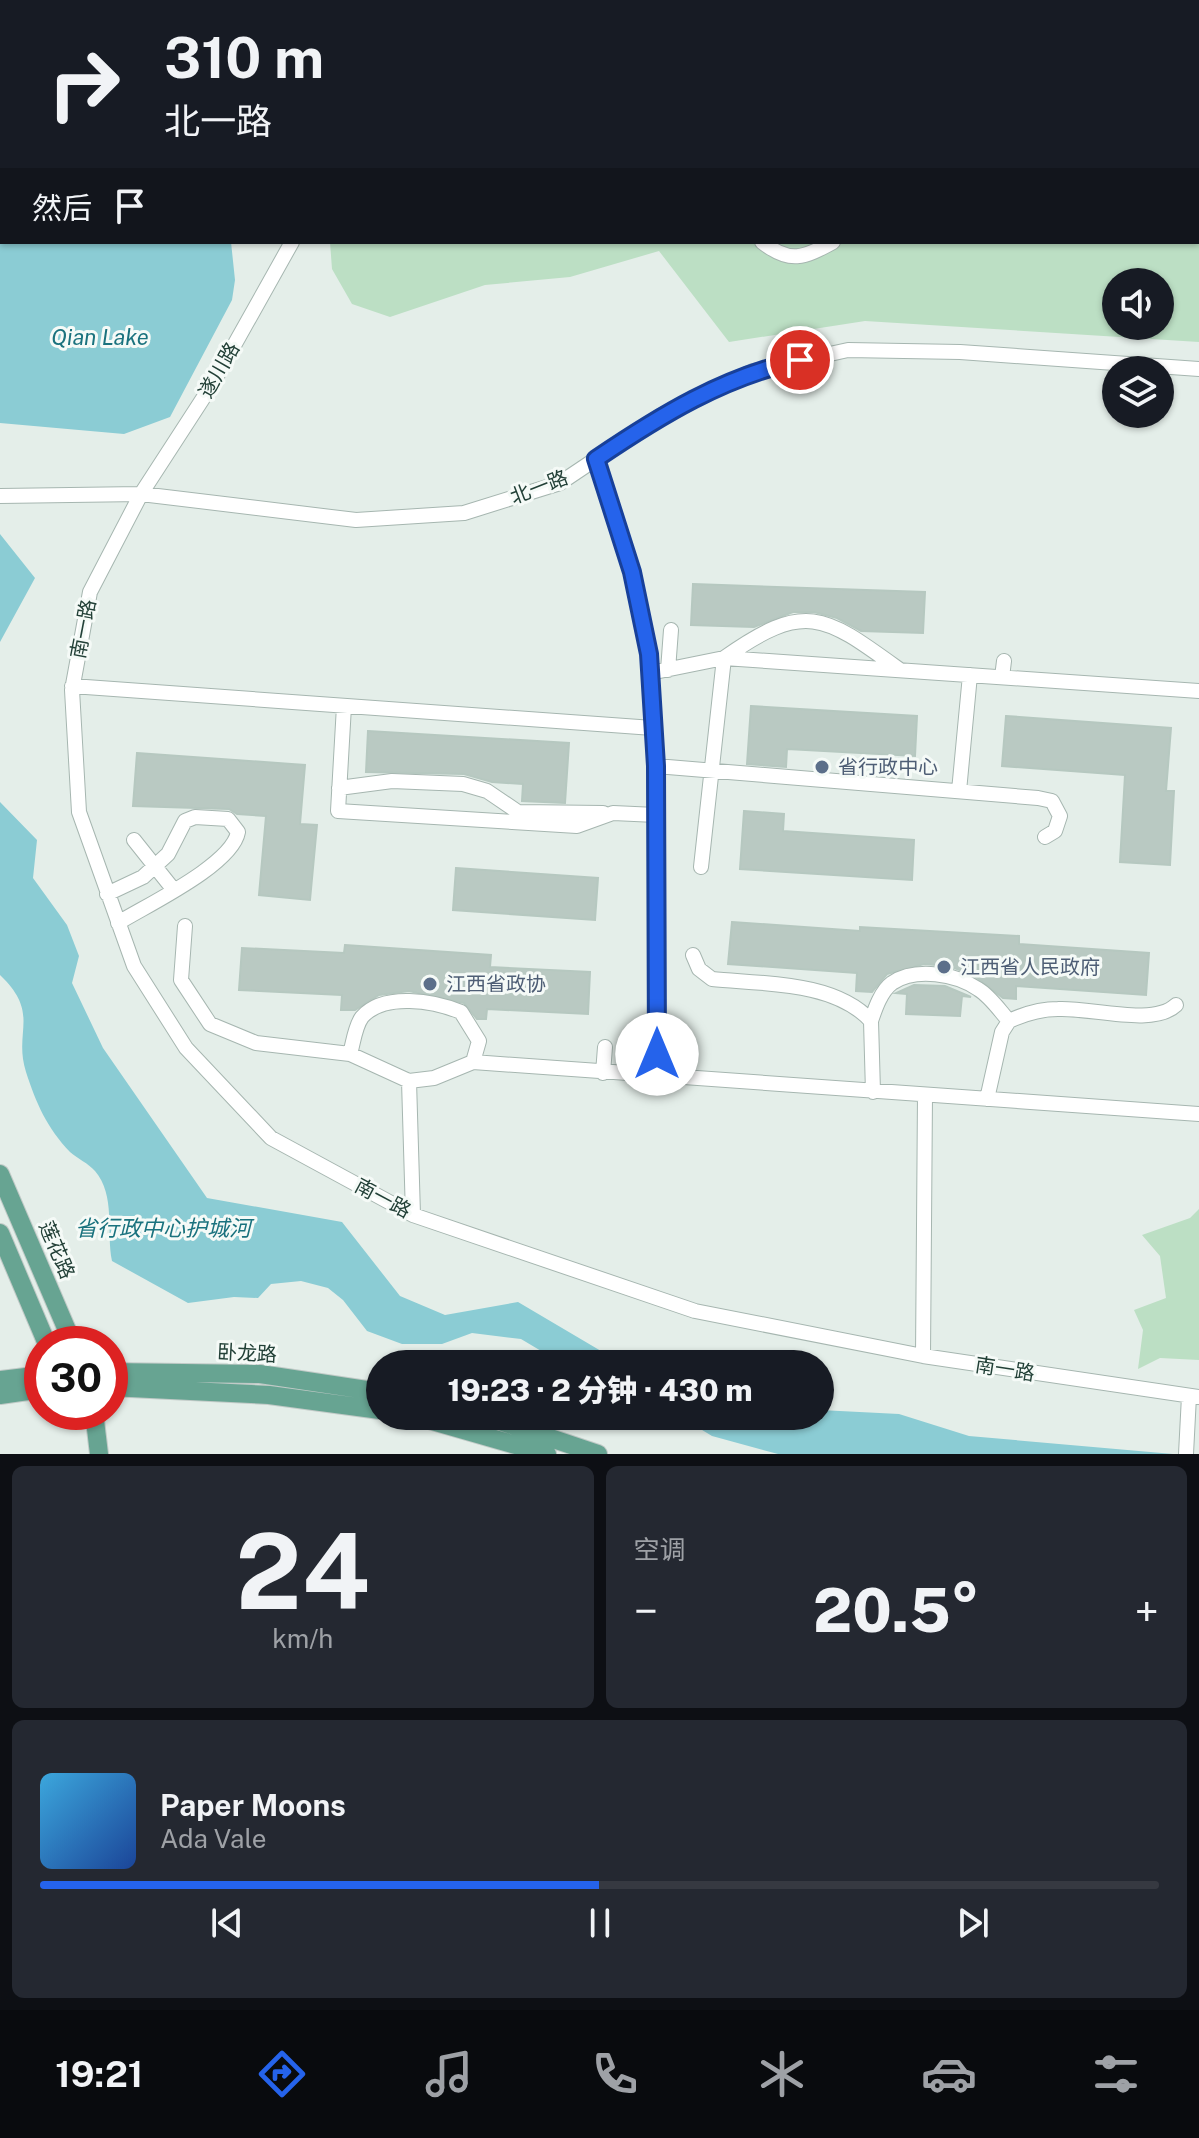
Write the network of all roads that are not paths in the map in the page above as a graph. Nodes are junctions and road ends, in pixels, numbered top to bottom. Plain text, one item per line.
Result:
1 (291, 244) edge
2 (764, 244) edge
3 (829, 244) edge
4 (1199, 369) edge
5 (596, 459) junction
6 (141, 494) junction
7 (5, 496) edge
8 (671, 630) dead end
9 (724, 658) junction
10 (1004, 661) dead end
11 (668, 670) junction
12 (900, 670) junction
13 (650, 673) junction
14 (970, 675) junction
15 (1002, 677) junction
16 (72, 686) junction
17 (1199, 691) edge
18 (344, 706) junction
19 (653, 728) junction
20 (656, 766) junction
21 (711, 770) junction
22 (339, 788) junction
23 (959, 791) junction
24 (613, 813) junction
25 (656, 815) junction
26 (1045, 837) dead end
27 (134, 840) dead end
28 (155, 866) junction
29 (701, 867) dead end
30 (173, 889) junction
31 (107, 894) junction
32 (118, 923) junction
33 (185, 926) dead end
34 (693, 955) dead end
35 (1176, 1005) dead end
36 (871, 1021) junction
37 (1009, 1021) junction
38 (605, 1047) dead end
39 (350, 1054) junction
40 (473, 1062) junction
41 (603, 1073) junction
42 (658, 1077) junction
43 (409, 1081) junction
44 (873, 1092) junction
45 (925, 1095) junction
46 (987, 1099) junction
47 (1199, 1114) edge
48 (0, 1174) edge
49 (413, 1215) junction
50 (0, 1233) edge
51 (39, 1326) edge
52 (65, 1326) edge
53 (923, 1356) junction
54 (128, 1372) edge
55 (24, 1377) edge
56 (0, 1380) edge
57 (128, 1388) edge
58 (366, 1390) edge
59 (24, 1392) edge
60 (0, 1395) edge
61 (1194, 1396) edge
62 (366, 1408) edge
63 (88, 1430) edge
64 (96, 1430) edge
65 (464, 1430) edge
66 (527, 1430) edge
67 (1186, 1446) edge
68 (98, 1451) edge
69 (547, 1454) edge
70 (598, 1454) edge

1 - 6 street, 遂川路
2 - 3 street
4 - 5 street, 北一路
5 - 6 street, 北一路
5 - 13 street
6 - 7 street, 北一路
6 - 16 street, 南一路
8 - 11 street
9 - 11 street
9 - 12 street
9 - 12 street
9 - 21 street
10 - 15 street
11 - 13 street
12 - 14 street
13 - 19 street
14 - 15 street
14 - 23 street
15 - 17 street
16 - 18 street
16 - 31 street, 南一路
18 - 19 street
18 - 22 street
19 - 20 street
20 - 21 street
20 - 25 street
21 - 23 street
21 - 29 street
22 - 24 street
22 - 24 street
23 - 26 street
24 - 25 street
25 - 42 street
27 - 28 street
28 - 30 street
28 - 30 street
28 - 31 street
30 - 32 street
31 - 32 street, 南一路
32 - 49 street, 南一路
33 - 39 street
34 - 36 street
35 - 37 street
36 - 37 street
36 - 44 street
37 - 46 street
38 - 41 street
39 - 40 street
39 - 43 street
40 - 41 street
40 - 43 street
41 - 42 street
42 - 44 street
43 - 49 street
44 - 45 street
45 - 46 street
45 - 53 street
46 - 47 street
48 - 52 main road, 莲花路
49 - 53 street, 南一路
50 - 51 main road
53 - 61 street, 南一路
54 - 58 main road, 卧龙路
55 - 56 main road
57 - 62 main road, 卧龙路
59 - 60 main road
61 - 67 street
63 - 68 main road
64 - 68 main road
65 - 69 main road
66 - 70 main road

